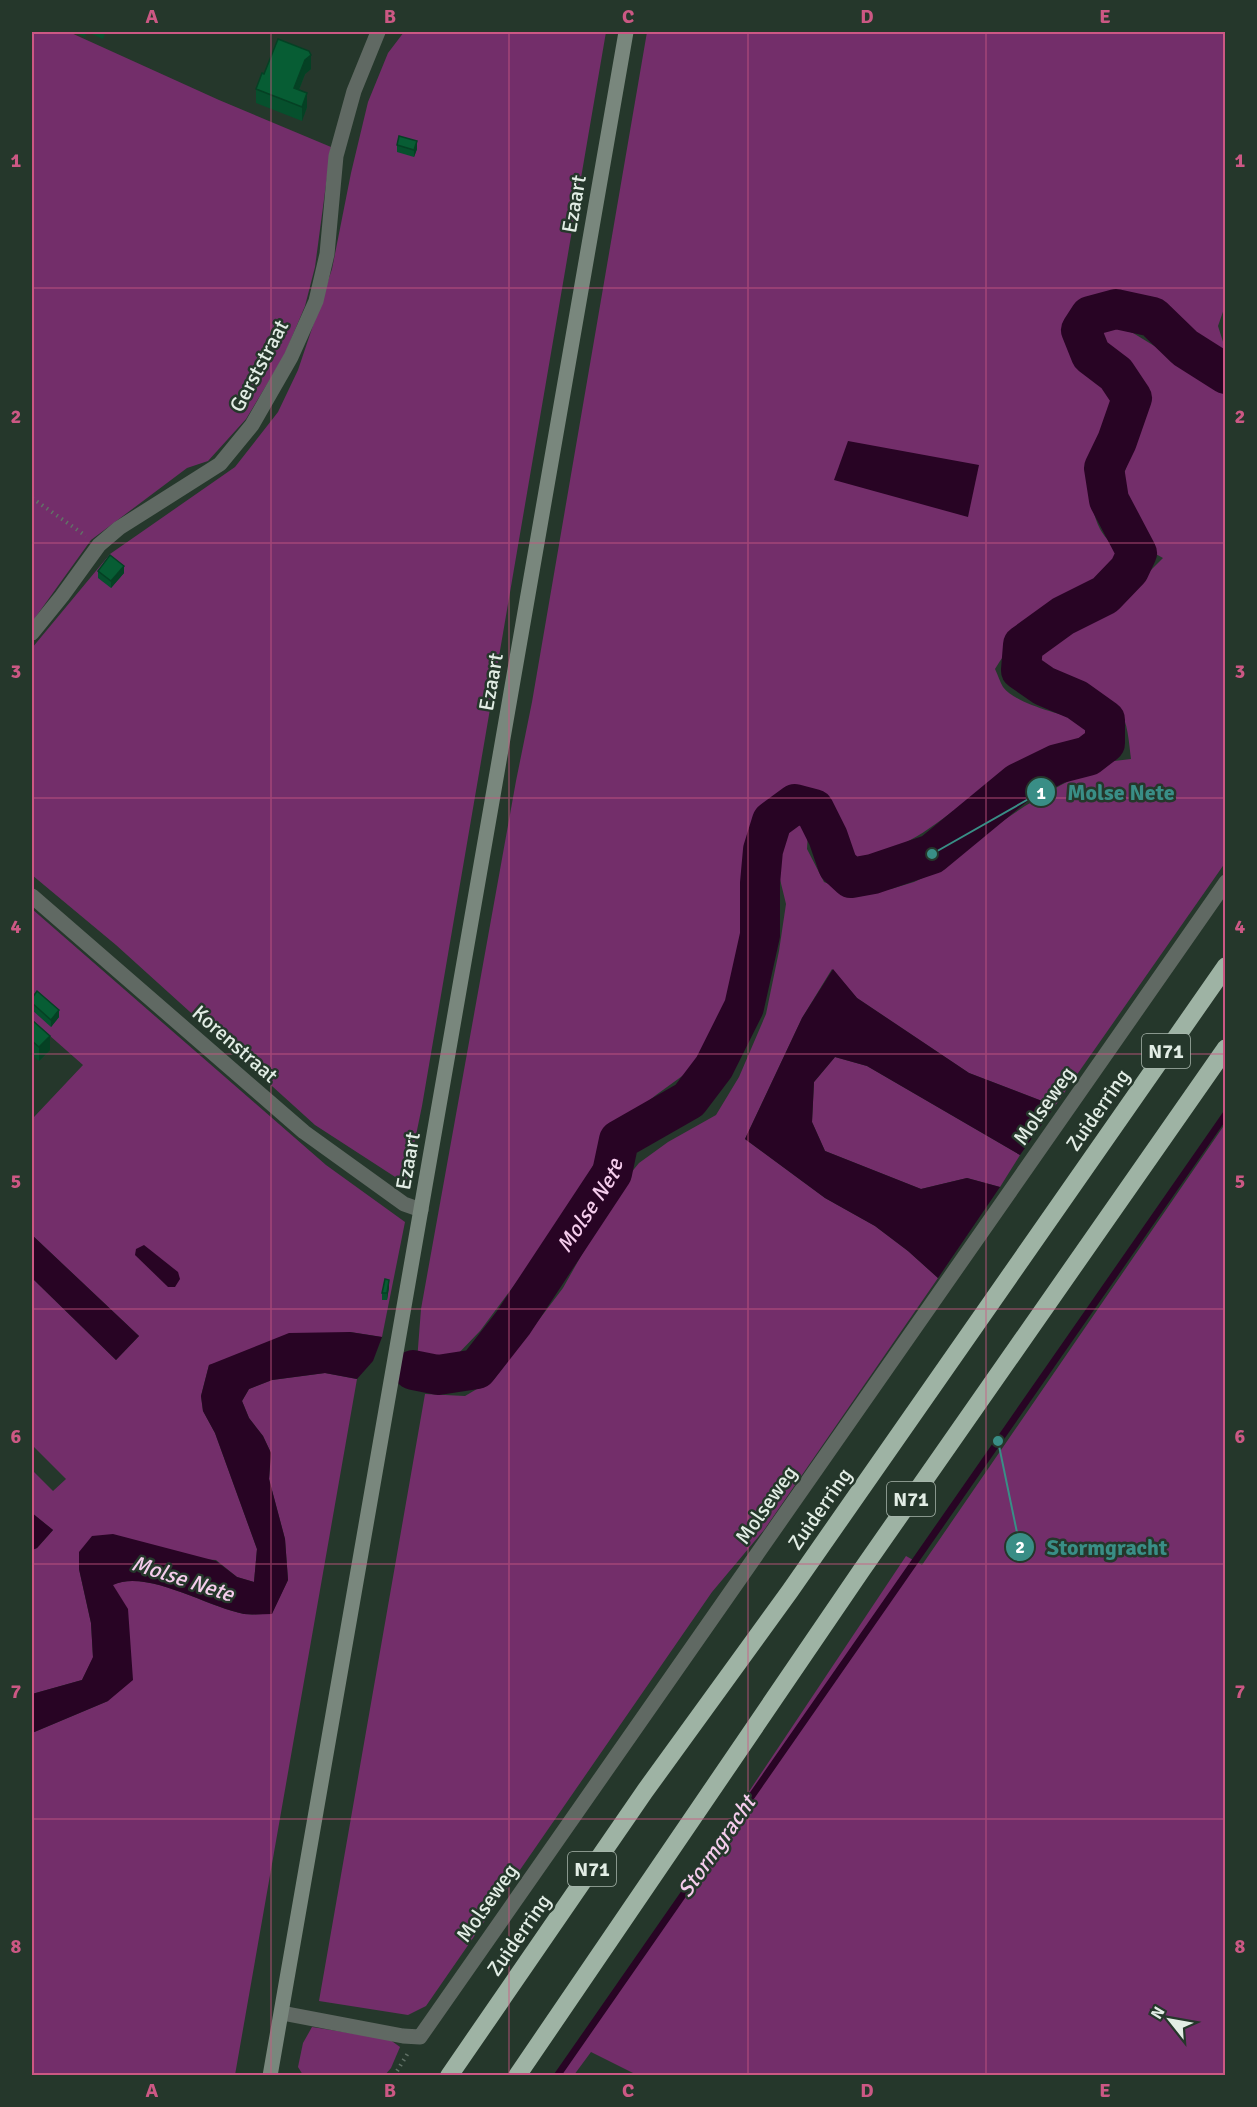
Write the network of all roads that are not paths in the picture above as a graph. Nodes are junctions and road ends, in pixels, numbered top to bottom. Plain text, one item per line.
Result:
1 (378, 32) edge
2 (626, 32) edge
3 (32, 633) edge
4 (1226, 882) edge
5 (32, 896) edge
6 (1226, 966) edge
7 (1226, 1048) edge
8 (421, 1210) junction
9 (282, 2013) junction
10 (274, 2054) junction
11 (270, 2076) edge
12 (278, 2076) edge
13 (449, 2076) edge
14 (517, 2076) edge

1 - 3 street, Gerststraat
2 - 8 main road, Ezaart
4 - 9 street, Molseweg
5 - 8 street, Korenstraat
6 - 13 highway, Zuiderring / N71
7 - 14 highway, N71
8 - 9 main road, Ezaart
9 - 10 main road
10 - 11 main road
10 - 12 main road

